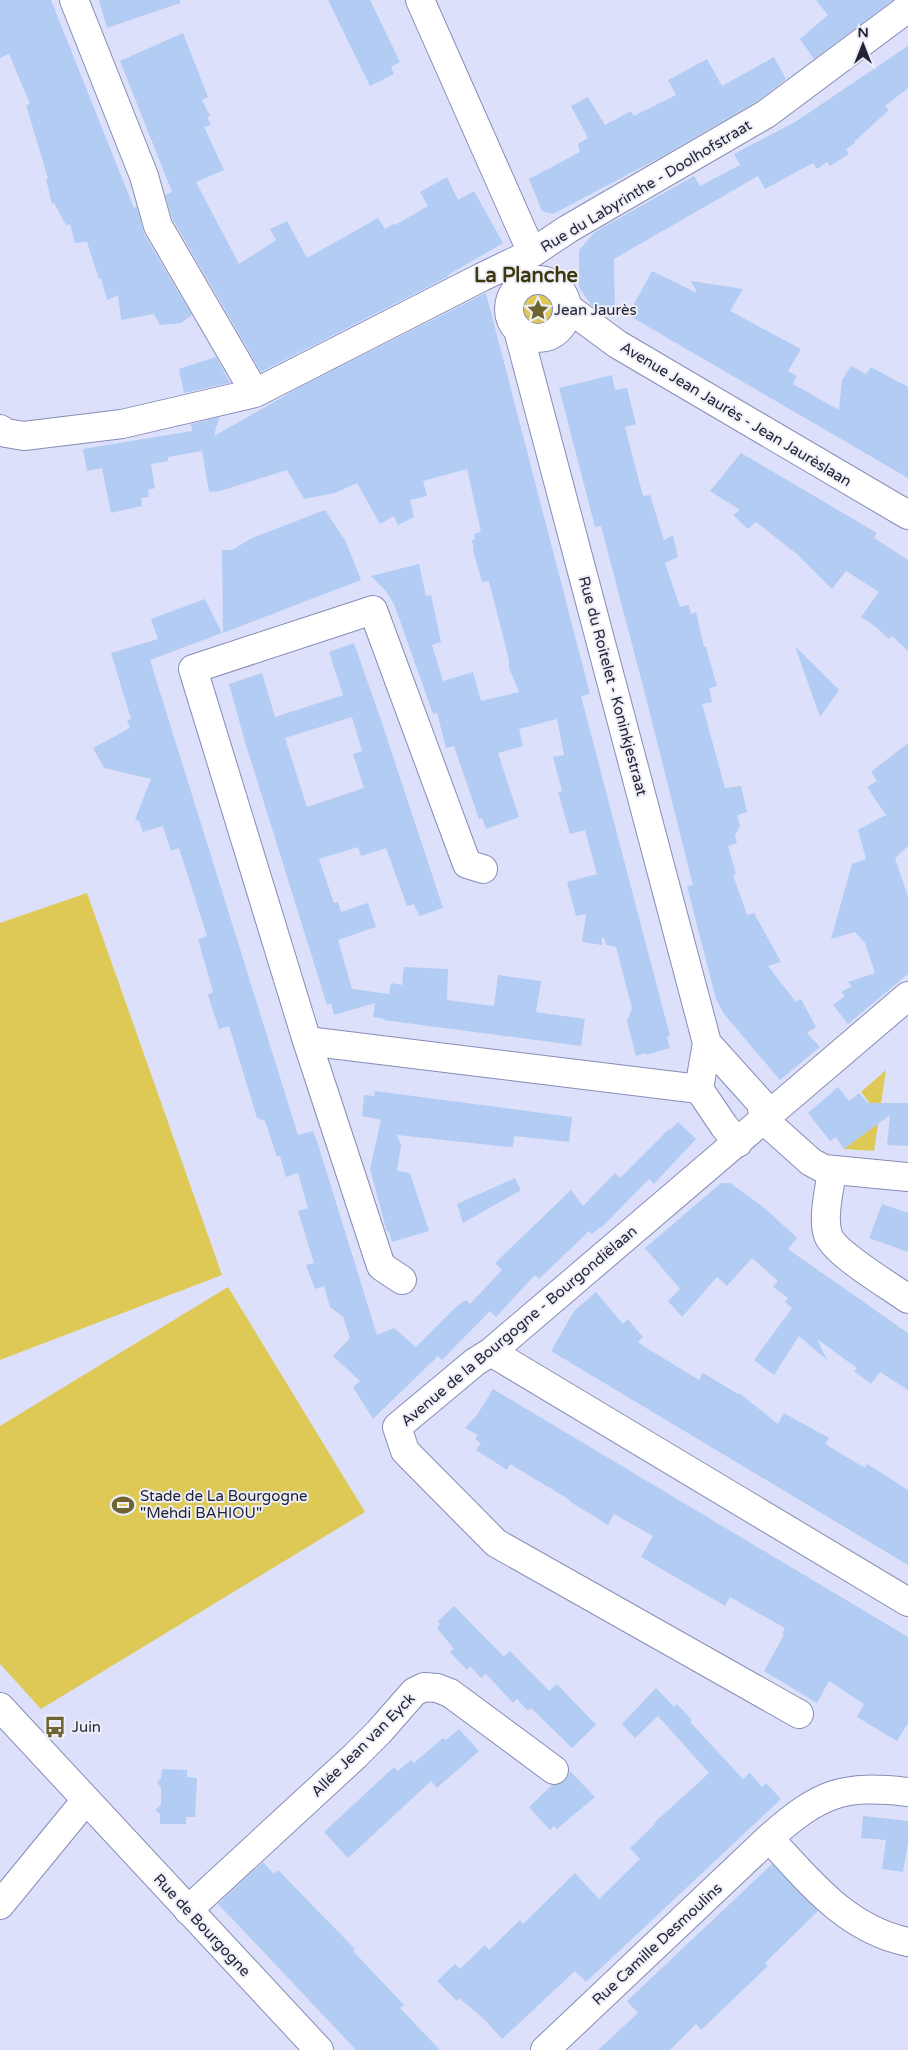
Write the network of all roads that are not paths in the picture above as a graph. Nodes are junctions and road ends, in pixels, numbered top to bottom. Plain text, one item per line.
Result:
1 (74, 0) edge
2 (420, 0) edge
3 (908, 8) edge
4 (528, 261) junction
5 (550, 283) junction
6 (567, 307) junction
7 (518, 330) junction
8 (255, 393) junction
9 (12, 433) edge
10 (908, 515) edge
11 (483, 869) dead end
12 (908, 996) edge
13 (307, 1041) junction
14 (707, 1042) junction
15 (699, 1089) junction
16 (764, 1120) junction
17 (738, 1143) junction
18 (832, 1170) junction
19 (908, 1177) edge
20 (402, 1280) dead end
21 (908, 1299) edge
22 (491, 1352) junction
23 (908, 1602) edge
24 (0, 1707) edge
25 (798, 1714) dead end
26 (554, 1770) dead end
27 (908, 1792) edge
28 (86, 1800) junction
29 (769, 1838) junction
30 (0, 1906) edge
31 (188, 1910) junction
32 (908, 1942) edge
33 (319, 2050) edge
34 (545, 2050) edge

1 - 8 street
2 - 4 street
3 - 4 street, Rue du Labyrinthe - Doolhofstraat
4 - 5 street
4 - 5 street
4 - 7 street, Rue du Roitelet - Koninkjestraat
4 - 8 street, Rue du Labyrinthe - Doolhofstraat
5 - 6 street
6 - 7 street
6 - 10 street, Avenue Jean Jaurès - Jean Jaurèslaan
7 - 14 street, Rue du Roitelet - Koninkjestraat
8 - 9 street, Rue du Labyrinthe - Doolhofstraat
11 - 13 street
12 - 16 street, Avenue de la Bourgogne - Bourgondiëlaan
13 - 15 street
13 - 20 street
14 - 15 street, Rue du Roitelet - Koninkjestraat
14 - 16 street, Rue du Roitelet - Koninkjestraat
15 - 17 street
16 - 17 street, Avenue de la Bourgogne - Bourgondiëlaan
16 - 18 street, Rue du Roitelet - Koninkjestraat
17 - 22 street, Avenue de la Bourgogne - Bourgondiëlaan
18 - 19 street, Rue du Roitelet - Koninkjestraat
18 - 21 street
22 - 23 street
22 - 25 street, Avenue de la Bourgogne - Bourgondiëlaan
24 - 28 street, Rue de Bourgogne
26 - 31 street, Allée Jean van Eyck
27 - 29 street, Rue Camille Desmoulins
28 - 30 street
28 - 31 street, Rue de Bourgogne
29 - 32 street
29 - 34 street, Rue Camille Desmoulins
31 - 33 street, Rue de Bourgogne

